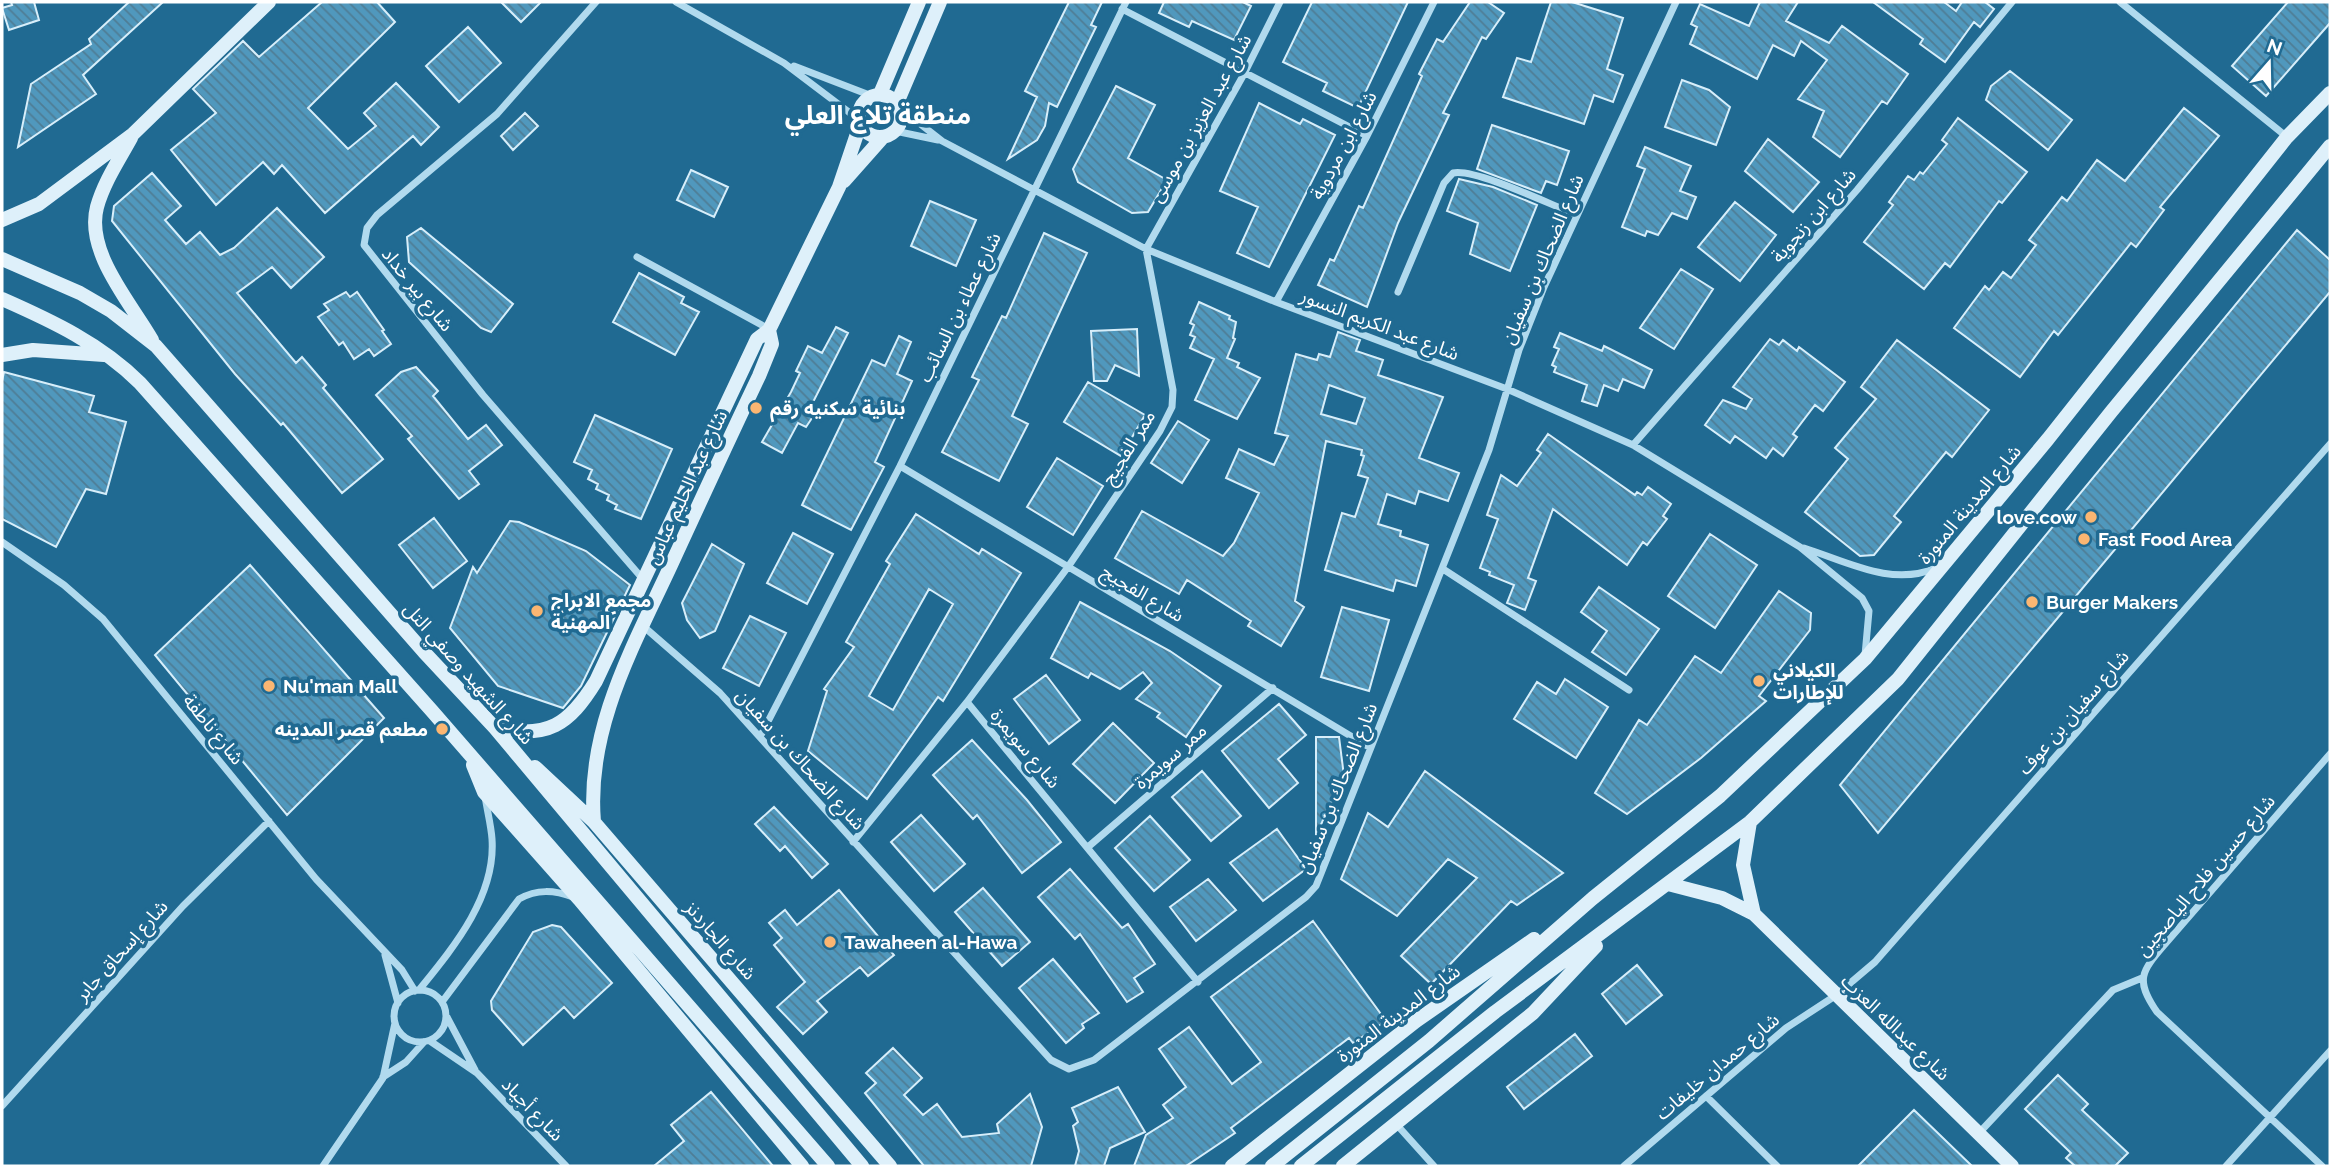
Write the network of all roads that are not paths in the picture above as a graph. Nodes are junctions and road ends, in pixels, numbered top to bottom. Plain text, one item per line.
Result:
1 (269, 2) edge
2 (596, 2) edge
3 (676, 2) edge
4 (919, 2) edge
5 (940, 2) edge
6 (1280, 2) edge
7 (1434, 2) edge
8 (1676, 2) edge
9 (2012, 2) edge
10 (2120, 2) edge
11 (1124, 6) edge
12 (783, 62) junction
13 (1244, 74) junction
14 (2330, 93) edge
15 (876, 95) junction
16 (898, 105) junction
17 (859, 122) junction
18 (133, 134) junction
19 (889, 134) junction
20 (1367, 136) junction
21 (2287, 137) junction
22 (942, 141) junction
23 (2327, 153) edge
24 (839, 187) junction
25 (1032, 190) junction
26 (1575, 215) junction
27 (2, 219) edge
28 (1146, 248) junction
29 (637, 257) dead end
30 (2, 259) edge
31 (1398, 292) dead end
32 (2, 299) edge
33 (1276, 302) junction
34 (769, 330) junction
35 (156, 346) junction
36 (2, 355) edge
37 (110, 355) junction
38 (1507, 388) junction
39 (2330, 444) edge
40 (1633, 445) junction
41 (900, 466) junction
42 (2, 542) edge
43 (1800, 547) junction
44 (1943, 565) junction
45 (1068, 567) junction
46 (1443, 569) junction
47 (642, 578) junction
48 (643, 626) junction
49 (1865, 659) junction
50 (1273, 688) junction
51 (1629, 690) dead end
52 (967, 702) junction
53 (495, 728) junction
54 (760, 737) junction
55 (1369, 747) junction
56 (512, 750) junction
57 (469, 754) junction
58 (2330, 754) edge
59 (484, 792) junction
60 (269, 821) junction
61 (594, 822) junction
62 (1750, 822) junction
63 (853, 842) junction
64 (1088, 847) junction
65 (1668, 884) junction
66 (1593, 898) junction
67 (579, 900) junction
68 (1754, 914) junction
69 (1621, 919) junction
70 (385, 954) junction
71 (2142, 978) junction
72 (1198, 982) junction
73 (417, 990) junction
74 (1835, 996) junction
75 (442, 1002) junction
76 (398, 1003) junction
77 (447, 1017) junction
78 (395, 1023) junction
79 (427, 1041) junction
80 (2330, 1051) edge
81 (477, 1073) junction
82 (383, 1078) junction
83 (1706, 1096) junction
84 (2, 1106) edge
85 (2271, 1118) junction
86 (1397, 1125) junction
87 (1978, 1133) junction
88 (323, 1166) edge
89 (566, 1166) edge
90 (802, 1166) edge
91 (828, 1166) edge
92 (862, 1166) edge
93 (890, 1166) edge
94 (1232, 1166) edge
95 (1272, 1166) edge
96 (1301, 1166) edge
97 (1343, 1166) edge
98 (1434, 1166) edge
99 (1624, 1166) edge
100 (1777, 1166) edge
101 (2012, 1166) edge
102 (2226, 1166) edge
103 (2322, 1166) edge

1 - 18 main road
2 - 47 street, شارع بير خداد
3 - 12 street
4 - 15 main road
5 - 16 main road
6 - 13 street, شارع عبد العزيز بن موسى
7 - 20 street, شارع ابن مردوية
8 - 26 street, شارع الضحاك بن سفيان
9 - 40 street, شارع ابن زنجوية
10 - 21 street
11 - 13 street
11 - 25 street, شارع عطاء بن السائب
12 - 15 street
12 - 17 street
13 - 20 street
13 - 28 street, شارع عبد العزيز بن موسى
14 - 21 main road, شارع المدينة المنورة
15 - 16 main road
15 - 17 main road
16 - 19 main road
16 - 22 street, شارع عبد الكريم النسور
17 - 19 main road
17 - 24 main road, شارع عبد الحليم عباس
18 - 27 main road
18 - 35 main road
19 - 22 street, شارع عبد الكريم النسور
19 - 24 main road, شارع عبد الحليم عباس
20 - 33 street, شارع ابن مردوية
21 - 44 main road, شارع المدينة المنورة
22 - 25 street, شارع عبد الكريم النسور
23 - 62 main road
24 - 34 main road, شارع عبد الحليم عباس
25 - 28 street, شارع عبد الكريم النسور
25 - 41 street, شارع عطاء بن السائب
26 - 31 street
26 - 38 street, شارع الضحاك بن سفيان
28 - 33 street, شارع عبد الكريم النسور
28 - 45 street, ممر الفجيج
29 - 34 street
30 - 35 main road, شارع الشهيد وصفي التل
32 - 37 main road
33 - 38 street, شارع عبد الكريم النسور
34 - 47 main road, شارع عبد الحليم عباس
34 - 48 main road, شارع عبد الحليم عباس
35 - 53 main road, شارع الشهيد وصفي التل
36 - 37 main road
37 - 57 main road
38 - 40 street, شارع عبد الكريم النسور
38 - 46 street, شارع الضحاك بن سفيان
39 - 74 street, شارع سفيان بن عوف
40 - 43 street, شارع عبد الكريم النسور
41 - 45 street, شارع الفجيج
41 - 54 street, شارع عطاء بن السائب
42 - 60 street, شارع ناطفة
43 - 44 street, شارع عبد الكريم النسور
43 - 49 street, شارع عبد الكريم النسور
44 - 49 main road, شارع المدينة المنورة
45 - 50 street, شارع الفجيج
45 - 52 street, شارع سويمرة
46 - 51 street
46 - 55 street, شارع الضحاك بن سفيان
47 - 53 main road, شارع عبد الحليم عباس
48 - 54 street, شارع الضحاك بن سفيان
48 - 61 main road, شارع عبد الحليم عباس
49 - 66 main road, شارع المدينة المنورة
50 - 55 street, شارع الفجيج
50 - 64 street, ممر سويمرة
52 - 63 street
52 - 64 street, شارع سويمرة
53 - 56 main road, شارع الشهيد وصفي التل
54 - 63 street, شارع الضحاك بن سفيان
55 - 72 street, شارع الضحاك بن سفيان
56 - 61 main road, شارع الجاردنز
56 - 92 main road, شارع الشهيد وصفي التل
57 - 59 main road
57 - 91 main road
58 - 71 street, شارع حسين فلاح الياصجين
59 - 67 main road
59 - 73 street
60 - 70 street, شارع ناطفة
60 - 84 street, شارع إسحاق جابر
61 - 93 main road, شارع الجاردنز
62 - 65 main road
62 - 68 main road
63 - 72 street, شارع الضحاك بن سفيان
64 - 72 street, شارع سويمرة
65 - 68 main road, شارع عبدالله العزب
65 - 69 main road
66 - 94 main road, شارع المدينة المنورة
66 - 95 main road, شارع المدينة المنورة
67 - 75 street
67 - 90 main road
68 - 74 main road, شارع عبدالله العزب
69 - 86 main road
69 - 96 main road
70 - 73 street, شارع ناطفة
70 - 76 street, شارع ناطفة
71 - 85 street, شارع حسين فلاح الياصجين
71 - 87 street
73 - 75 street
73 - 76 street
74 - 83 street, شارع حمدان خليفات
74 - 87 main road, شارع عبدالله العزب
75 - 77 street
76 - 78 street
77 - 79 street
77 - 81 street, شارع أجياد
78 - 79 street
78 - 82 street
79 - 81 street, شارع أجياد
79 - 82 street
80 - 85 street
81 - 89 street, شارع أجياد
82 - 88 street
83 - 99 street, شارع حمدان خليفات
83 - 100 street
85 - 102 street
85 - 103 street, شارع حسين فلاح الياصجين
86 - 97 main road
86 - 98 street
87 - 101 main road, شارع عبدالله العزب

